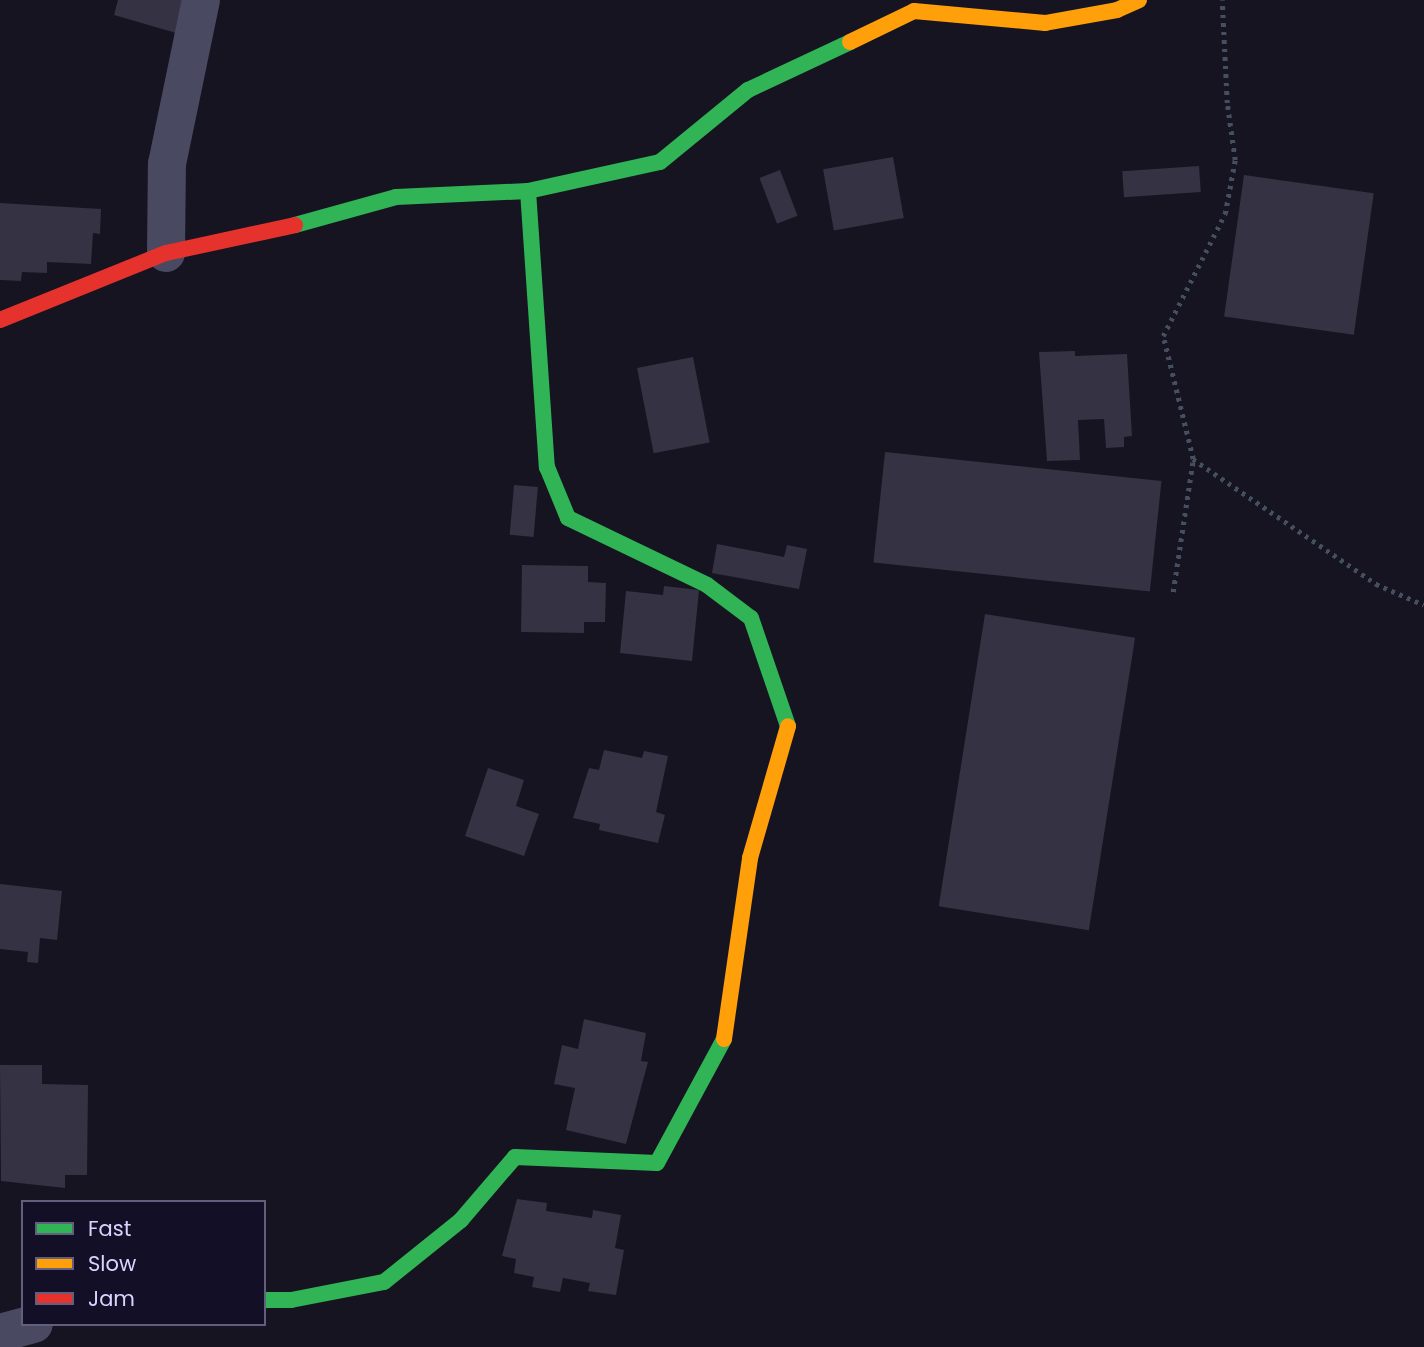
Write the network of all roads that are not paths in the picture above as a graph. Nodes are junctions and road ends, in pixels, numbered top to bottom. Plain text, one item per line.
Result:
1 (201, 0) edge
2 (1139, 0) edge
3 (528, 191) junction
4 (166, 253) junction
5 (0, 320) edge
6 (266, 1300) edge
7 (26, 1326) edge
8 (0, 1333) edge

1 - 4 street
2 - 3 street
3 - 4 street
3 - 6 street
4 - 5 street
7 - 8 street

